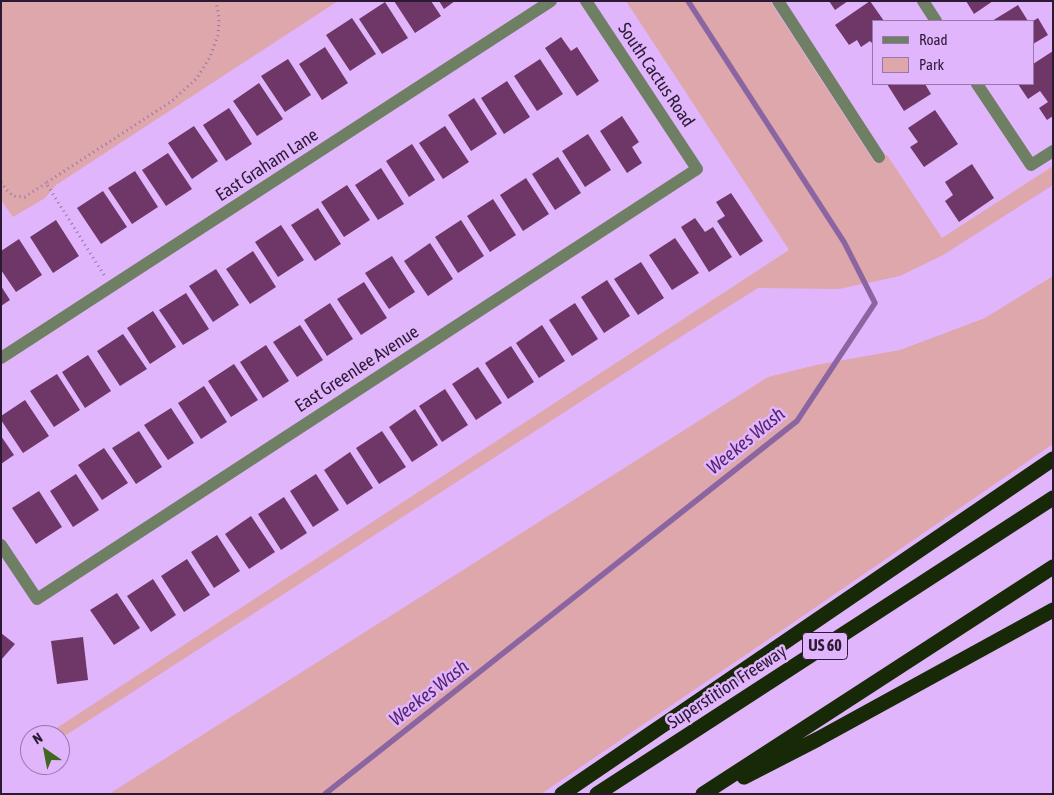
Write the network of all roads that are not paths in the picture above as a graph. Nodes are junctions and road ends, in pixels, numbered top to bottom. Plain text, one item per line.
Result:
1 (551, 1) edge
2 (586, 1) edge
3 (778, 1) edge
4 (923, 1) edge
5 (935, 20) edge
6 (978, 85) edge
7 (1053, 151) edge
8 (879, 158) dead end
9 (697, 169) joint
10 (1, 358) edge
11 (1053, 459) edge
12 (1053, 498) edge
13 (1, 545) edge
14 (1053, 567) edge
15 (1053, 610) edge
16 (562, 794) edge
17 (597, 794) edge
18 (703, 794) edge
19 (712, 794) edge

1 - 10 street, East Graham Lane
2 - 9 street, South Cactus Road
3 - 8 street
4 - 5 street
6 - 7 street
9 - 13 street, East Greenlee Avenue
11 - 16 highway
12 - 17 highway, Superstition Freeway / US 60
14 - 18 highway
15 - 19 highway

